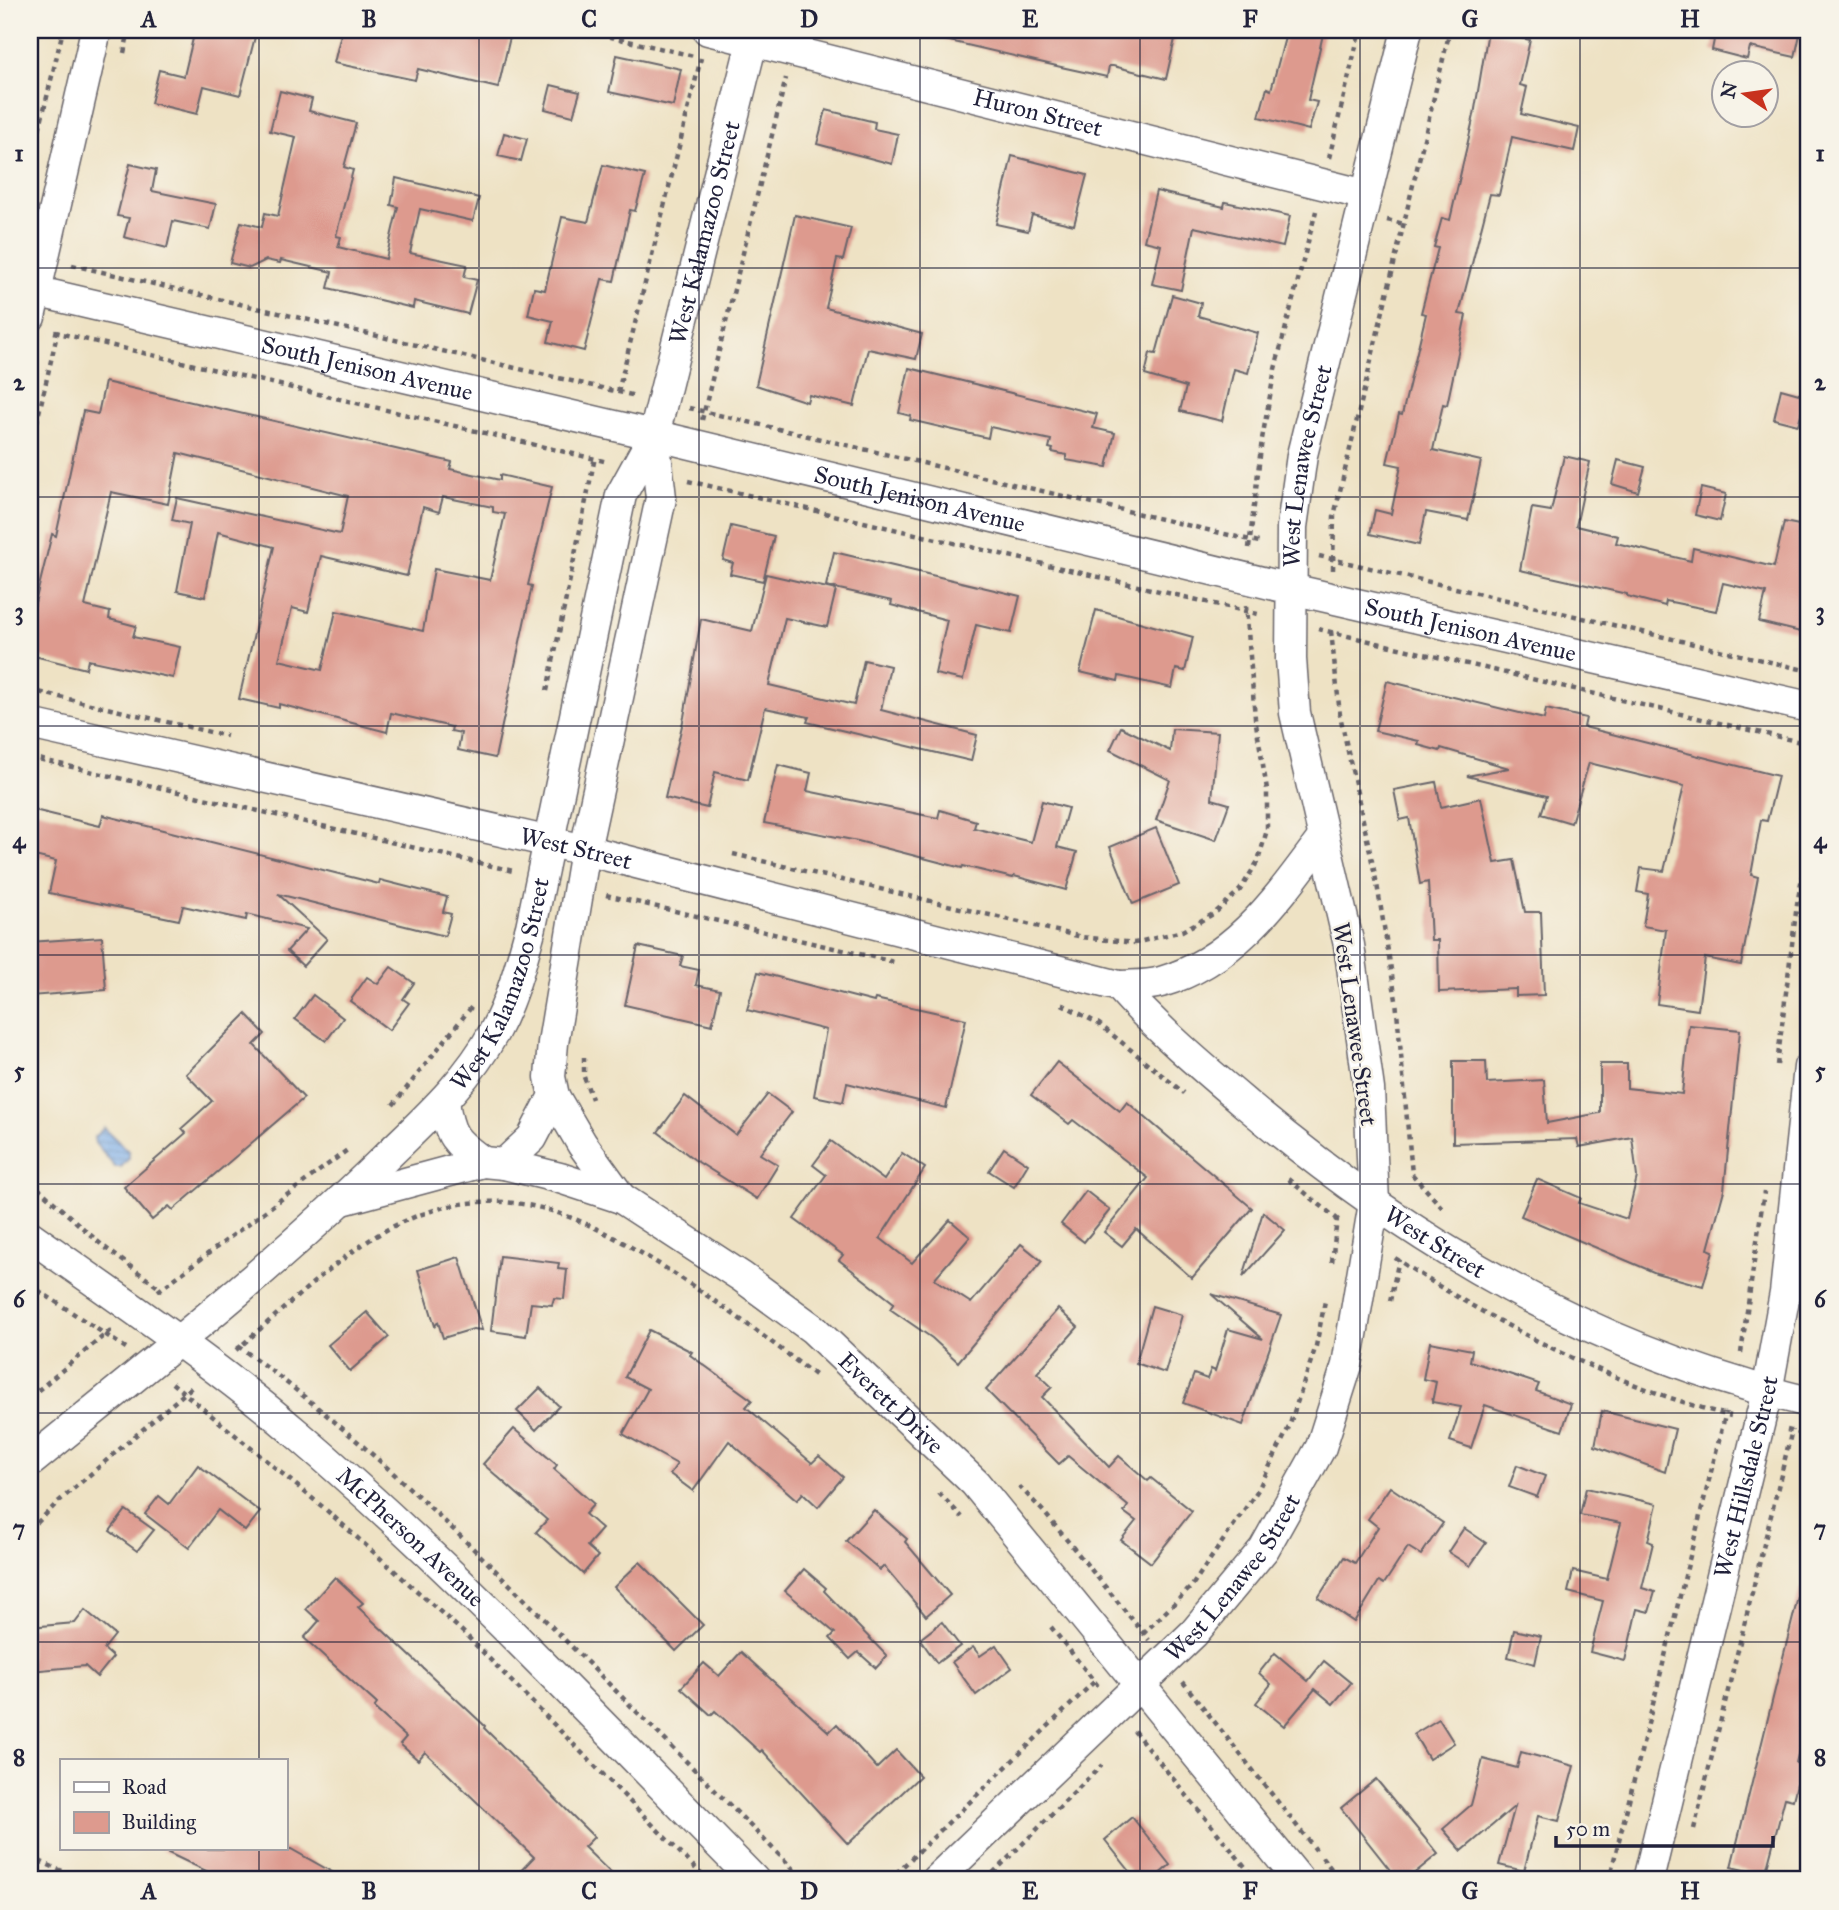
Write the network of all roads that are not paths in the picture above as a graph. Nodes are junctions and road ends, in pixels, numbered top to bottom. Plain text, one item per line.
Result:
1 (96, 30) edge
2 (1407, 30) edge
3 (753, 35) edge
4 (706, 39) edge
5 (1366, 195) junction
6 (36, 307) edge
7 (654, 435) junction
8 (647, 471) junction
9 (1291, 589) junction
10 (1809, 707) edge
11 (30, 724) edge
12 (1322, 839) junction
13 (551, 843) junction
14 (585, 850) junction
15 (1119, 986) junction
16 (1809, 1067) edge
17 (554, 1096) junction
18 (444, 1100) junction
19 (494, 1163) junction
20 (621, 1198) junction
21 (342, 1200) junction
22 (1374, 1203) junction
23 (30, 1236) edge
24 (179, 1341) junction
25 (1767, 1392) junction
26 (1804, 1401) edge
27 (30, 1462) edge
28 (1139, 1682) junction
29 (754, 1880) edge
30 (936, 1880) edge
31 (1299, 1880) edge
32 (1648, 1880) edge

1 - 6 street
2 - 5 street, West Lenawee Street
3 - 4 street, Huron Street
3 - 5 street, Huron Street
3 - 7 street, West Kalamazoo Street
5 - 9 street, West Lenawee Street
6 - 7 street, South Jenison Avenue
7 - 8 street, West Kalamazoo Street
7 - 9 street, South Jenison Avenue
8 - 13 street, West Kalamazoo Street
8 - 14 street, West Kalamazoo Street
9 - 10 street, South Jenison Avenue
9 - 12 street, West Lenawee Street
11 - 13 street, West Street
12 - 15 street, West Street
12 - 22 street, West Lenawee Street
13 - 14 street, West Street
13 - 18 street, West Kalamazoo Street
14 - 15 street, West Street
14 - 17 street, West Kalamazoo Street
15 - 22 street, West Street
16 - 25 street, West Hillsdale Street
17 - 19 street
17 - 20 street
18 - 19 street
18 - 21 street, West Kalamazoo Street
19 - 20 street, Everett Drive
19 - 21 street
20 - 28 street, Everett Drive
21 - 24 street, West Kalamazoo Street
22 - 25 street, West Street
22 - 28 street, West Lenawee Street
23 - 24 street, McPherson Avenue
24 - 27 street, West Kalamazoo Street
24 - 29 street, McPherson Avenue
25 - 26 street, West Street
25 - 32 street, West Hillsdale Street
28 - 30 street, West Lenawee Street
28 - 31 street, Everett Drive

